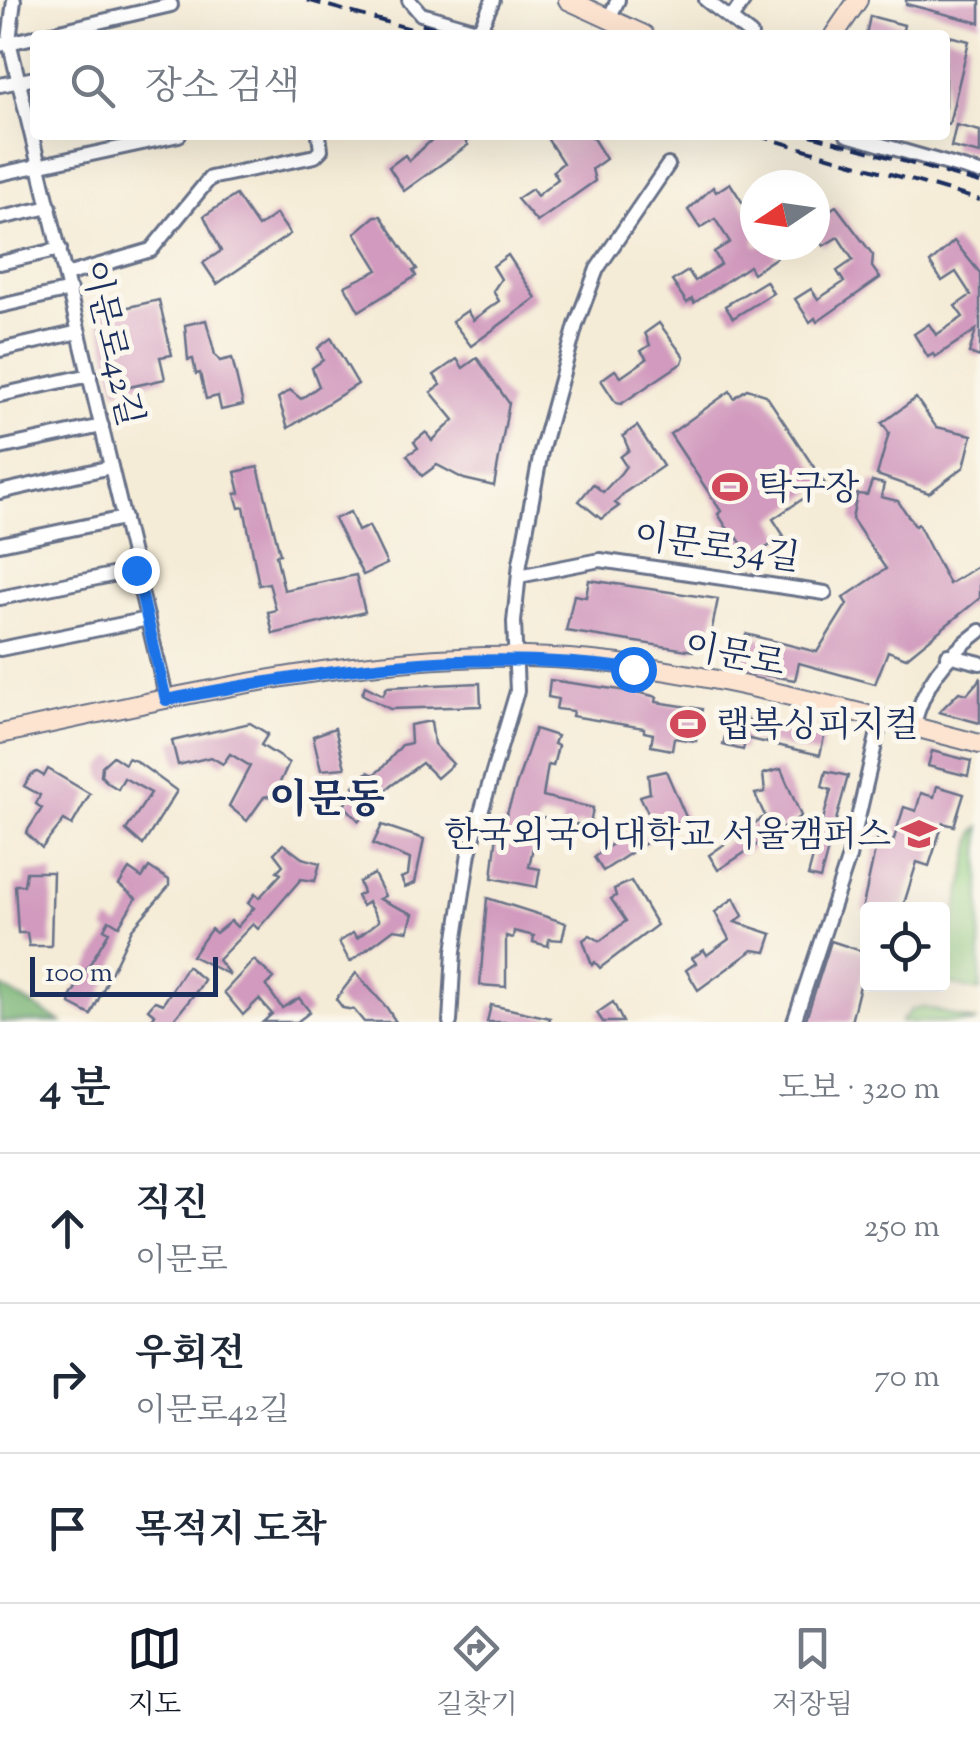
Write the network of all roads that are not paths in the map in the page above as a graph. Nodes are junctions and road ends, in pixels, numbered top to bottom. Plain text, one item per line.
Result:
1 (14, 0) edge
2 (409, 0) edge
3 (493, 0) edge
4 (568, 0) edge
5 (618, 0) edge
6 (706, 0) edge
7 (744, 0) edge
8 (858, 0) edge
9 (171, 5) dead end
10 (732, 18) junction
11 (616, 26) edge
12 (51, 30) edge
13 (476, 30) edge
14 (479, 30) edge
15 (745, 30) edge
16 (837, 30) edge
17 (30, 34) edge
18 (3, 40) edge
19 (30, 79) edge
20 (20, 81) junction
21 (0, 85) edge
22 (30, 123) edge
23 (34, 140) edge
24 (156, 140) edge
25 (320, 140) edge
26 (865, 140) edge
27 (40, 165) junction
28 (668, 165) dead end
29 (980, 173) edge
30 (0, 174) edge
31 (50, 208) junction
32 (0, 218) edge
33 (60, 250) junction
34 (0, 263) edge
35 (66, 275) junction
36 (70, 290) junction
37 (0, 306) edge
38 (80, 332) junction
39 (0, 350) edge
40 (90, 375) junction
41 (0, 395) edge
42 (102, 426) junction
43 (0, 448) edge
44 (112, 467) junction
45 (0, 492) edge
46 (124, 518) junction
47 (0, 544) edge
48 (136, 570) junction
49 (518, 576) junction
50 (825, 593) dead end
51 (0, 598) edge
52 (148, 619) junction
53 (980, 631) edge
54 (0, 650) edge
55 (948, 655) junction
56 (515, 657) junction
57 (980, 663) edge
58 (166, 700) junction
59 (881, 719) junction
60 (913, 727) junction
61 (0, 734) edge
62 (980, 744) edge
63 (450, 1022) edge
64 (794, 1022) edge

1 - 18 street, 이문로42길
2 - 13 street
3 - 14 street
4 - 11 main road
5 - 11 street
6 - 10 street
7 - 10 street
8 - 16 main road
9 - 12 street
10 - 15 street
17 - 18 street
18 - 20 street, 이문로42길
19 - 20 street
20 - 21 street
20 - 22 street, 이문로42길
23 - 27 street, 이문로42길
24 - 27 street
25 - 35 street
26 - 29 street
27 - 30 street
27 - 31 street, 이문로42길
28 - 49 street
31 - 32 street
31 - 33 street, 이문로42길
33 - 34 street
33 - 35 street, 이문로42길
35 - 36 street, 이문로42길
36 - 37 street
36 - 38 street, 이문로42길
38 - 39 street
38 - 40 street, 이문로42길
40 - 41 street
40 - 42 street, 이문로42길
42 - 43 street
42 - 44 street, 이문로42길
44 - 45 street
44 - 46 street, 이문로42길
46 - 47 street
46 - 48 street, 이문로42길
48 - 51 street
48 - 52 street, 이문로42길
49 - 50 street, 이문로34길
49 - 56 street
52 - 54 street
52 - 58 street, 이문로42길
53 - 55 street
55 - 57 street
55 - 60 street
56 - 58 main road, 이문로
56 - 59 main road, 이문로
56 - 63 street
58 - 61 main road, 이문로
59 - 60 main road, 이문로
59 - 64 street
60 - 62 main road, 이문로

